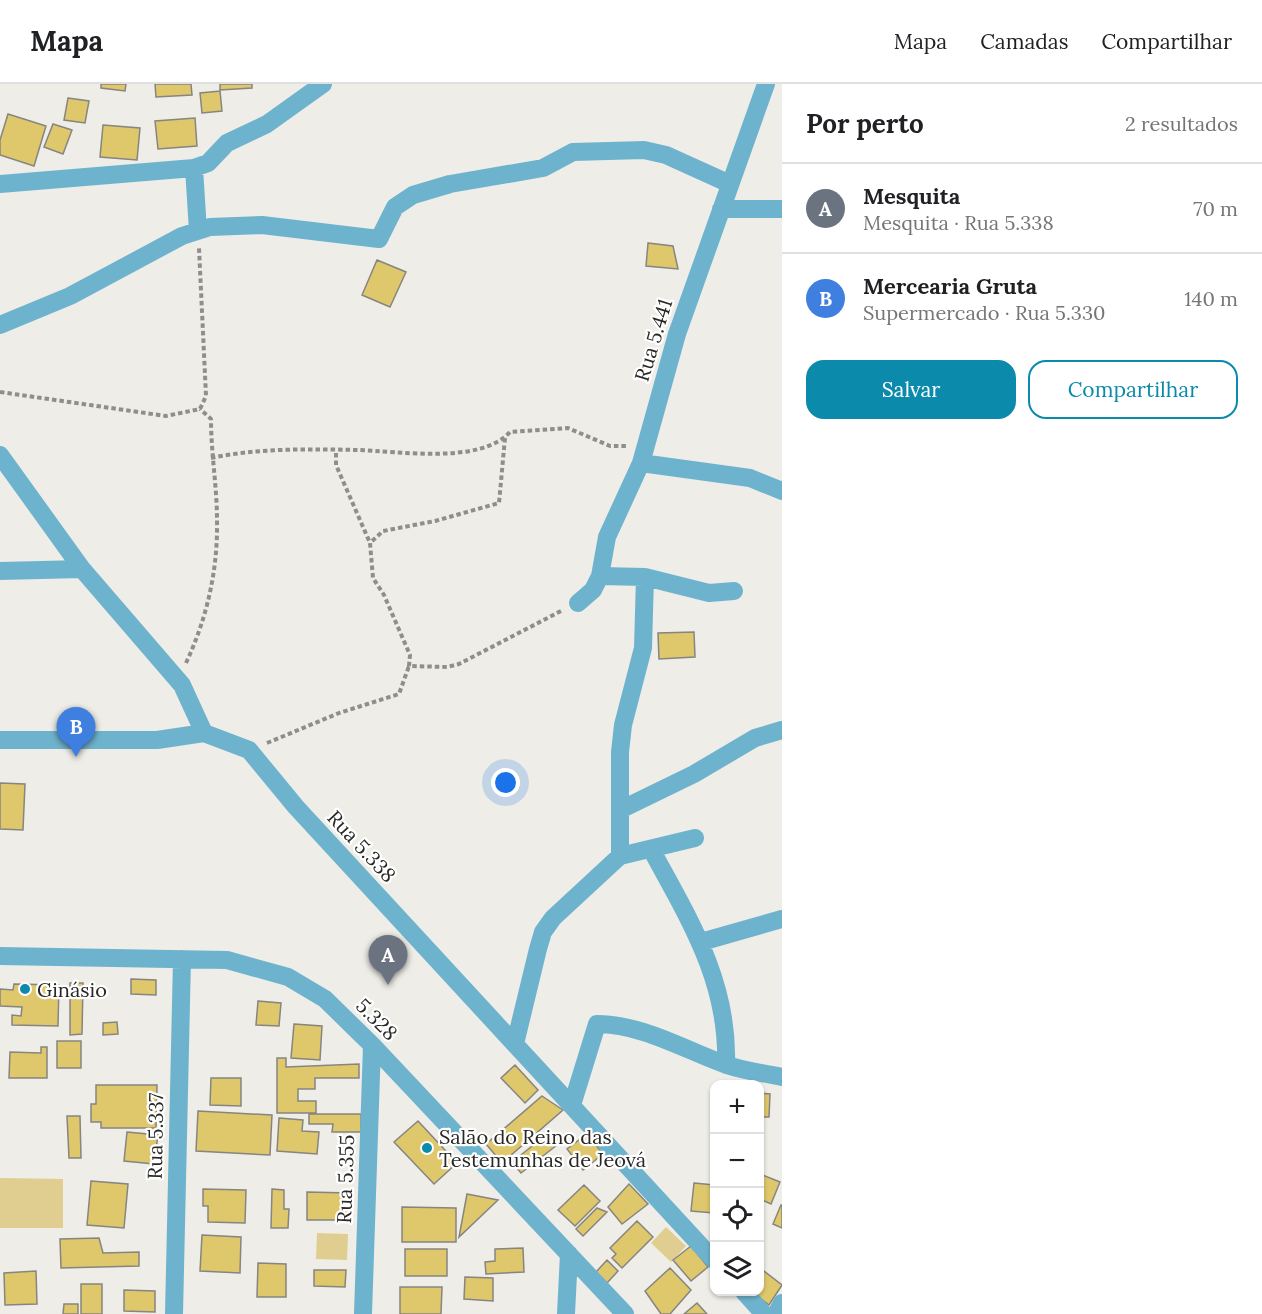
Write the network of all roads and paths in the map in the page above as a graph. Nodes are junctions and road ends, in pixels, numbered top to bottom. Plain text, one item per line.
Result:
1 (323, 84) edge
2 (766, 84) edge
3 (194, 168) junction
4 (0, 184) edge
5 (730, 184) junction
6 (721, 209) junction
7 (782, 209) edge
8 (198, 231) junction
9 (0, 326) edge
10 (0, 392) edge
11 (200, 409) junction
12 (505, 438) junction
13 (336, 453) dead end
14 (0, 454) edge
15 (643, 455) junction
16 (211, 458) junction
17 (782, 491) edge
18 (370, 543) junction
19 (82, 569) junction
20 (0, 571) edge
21 (600, 576) junction
22 (645, 576) junction
23 (734, 591) dead end
24 (578, 603) joint
25 (409, 666) junction
26 (178, 680) junction
27 (782, 730) edge
28 (204, 733) junction
29 (0, 740) edge
30 (249, 750) junction
31 (620, 810) junction
32 (695, 838) dead end
33 (651, 849) junction
34 (620, 856) junction
35 (782, 919) edge
36 (701, 942) junction
37 (0, 956) edge
38 (182, 959) junction
39 (515, 1044) junction
40 (372, 1045) junction
41 (726, 1065) junction
42 (782, 1077) edge
43 (572, 1105) junction
44 (569, 1254) junction
45 (710, 1256) edge
46 (748, 1296) edge
47 (782, 1303) edge
48 (174, 1314) edge
49 (363, 1314) edge
50 (566, 1314) edge
51 (626, 1314) edge
52 (764, 1314) edge
53 (776, 1314) edge

1 - 3 street
2 - 5 street, Rua 5.441
3 - 4 street
3 - 8 street
5 - 6 street, Rua 5.441
5 - 8 street
6 - 7 street
6 - 15 street, Rua 5.441
8 - 9 street
8 - 11 path
10 - 11 path
11 - 16 path
12 - 15 path
12 - 16 path
12 - 18 path
13 - 18 path
14 - 19 street
15 - 17 street
15 - 21 street, Rua 5.441
16 - 26 path
18 - 25 path
19 - 20 street
19 - 26 street
21 - 22 street
21 - 24 street, Rua 5.441
22 - 23 street
22 - 31 street
24 - 25 path
25 - 30 path
26 - 28 street
27 - 31 street
28 - 29 street
28 - 30 street, Rua 5.338
30 - 39 street, Rua 5.338
31 - 34 street
32 - 33 street
33 - 34 street
33 - 36 street
34 - 39 street
35 - 36 street
36 - 41 street
37 - 38 street, 5.328
38 - 40 street, 5.328
38 - 48 street, Rua 5.337
39 - 43 street, Rua 5.338
40 - 44 street, 5.328
40 - 49 street, Rua 5.355
41 - 42 street
41 - 43 street
43 - 45 street, Rua 5.338
44 - 50 street
44 - 51 street, 5.328
46 - 52 street
47 - 53 street

